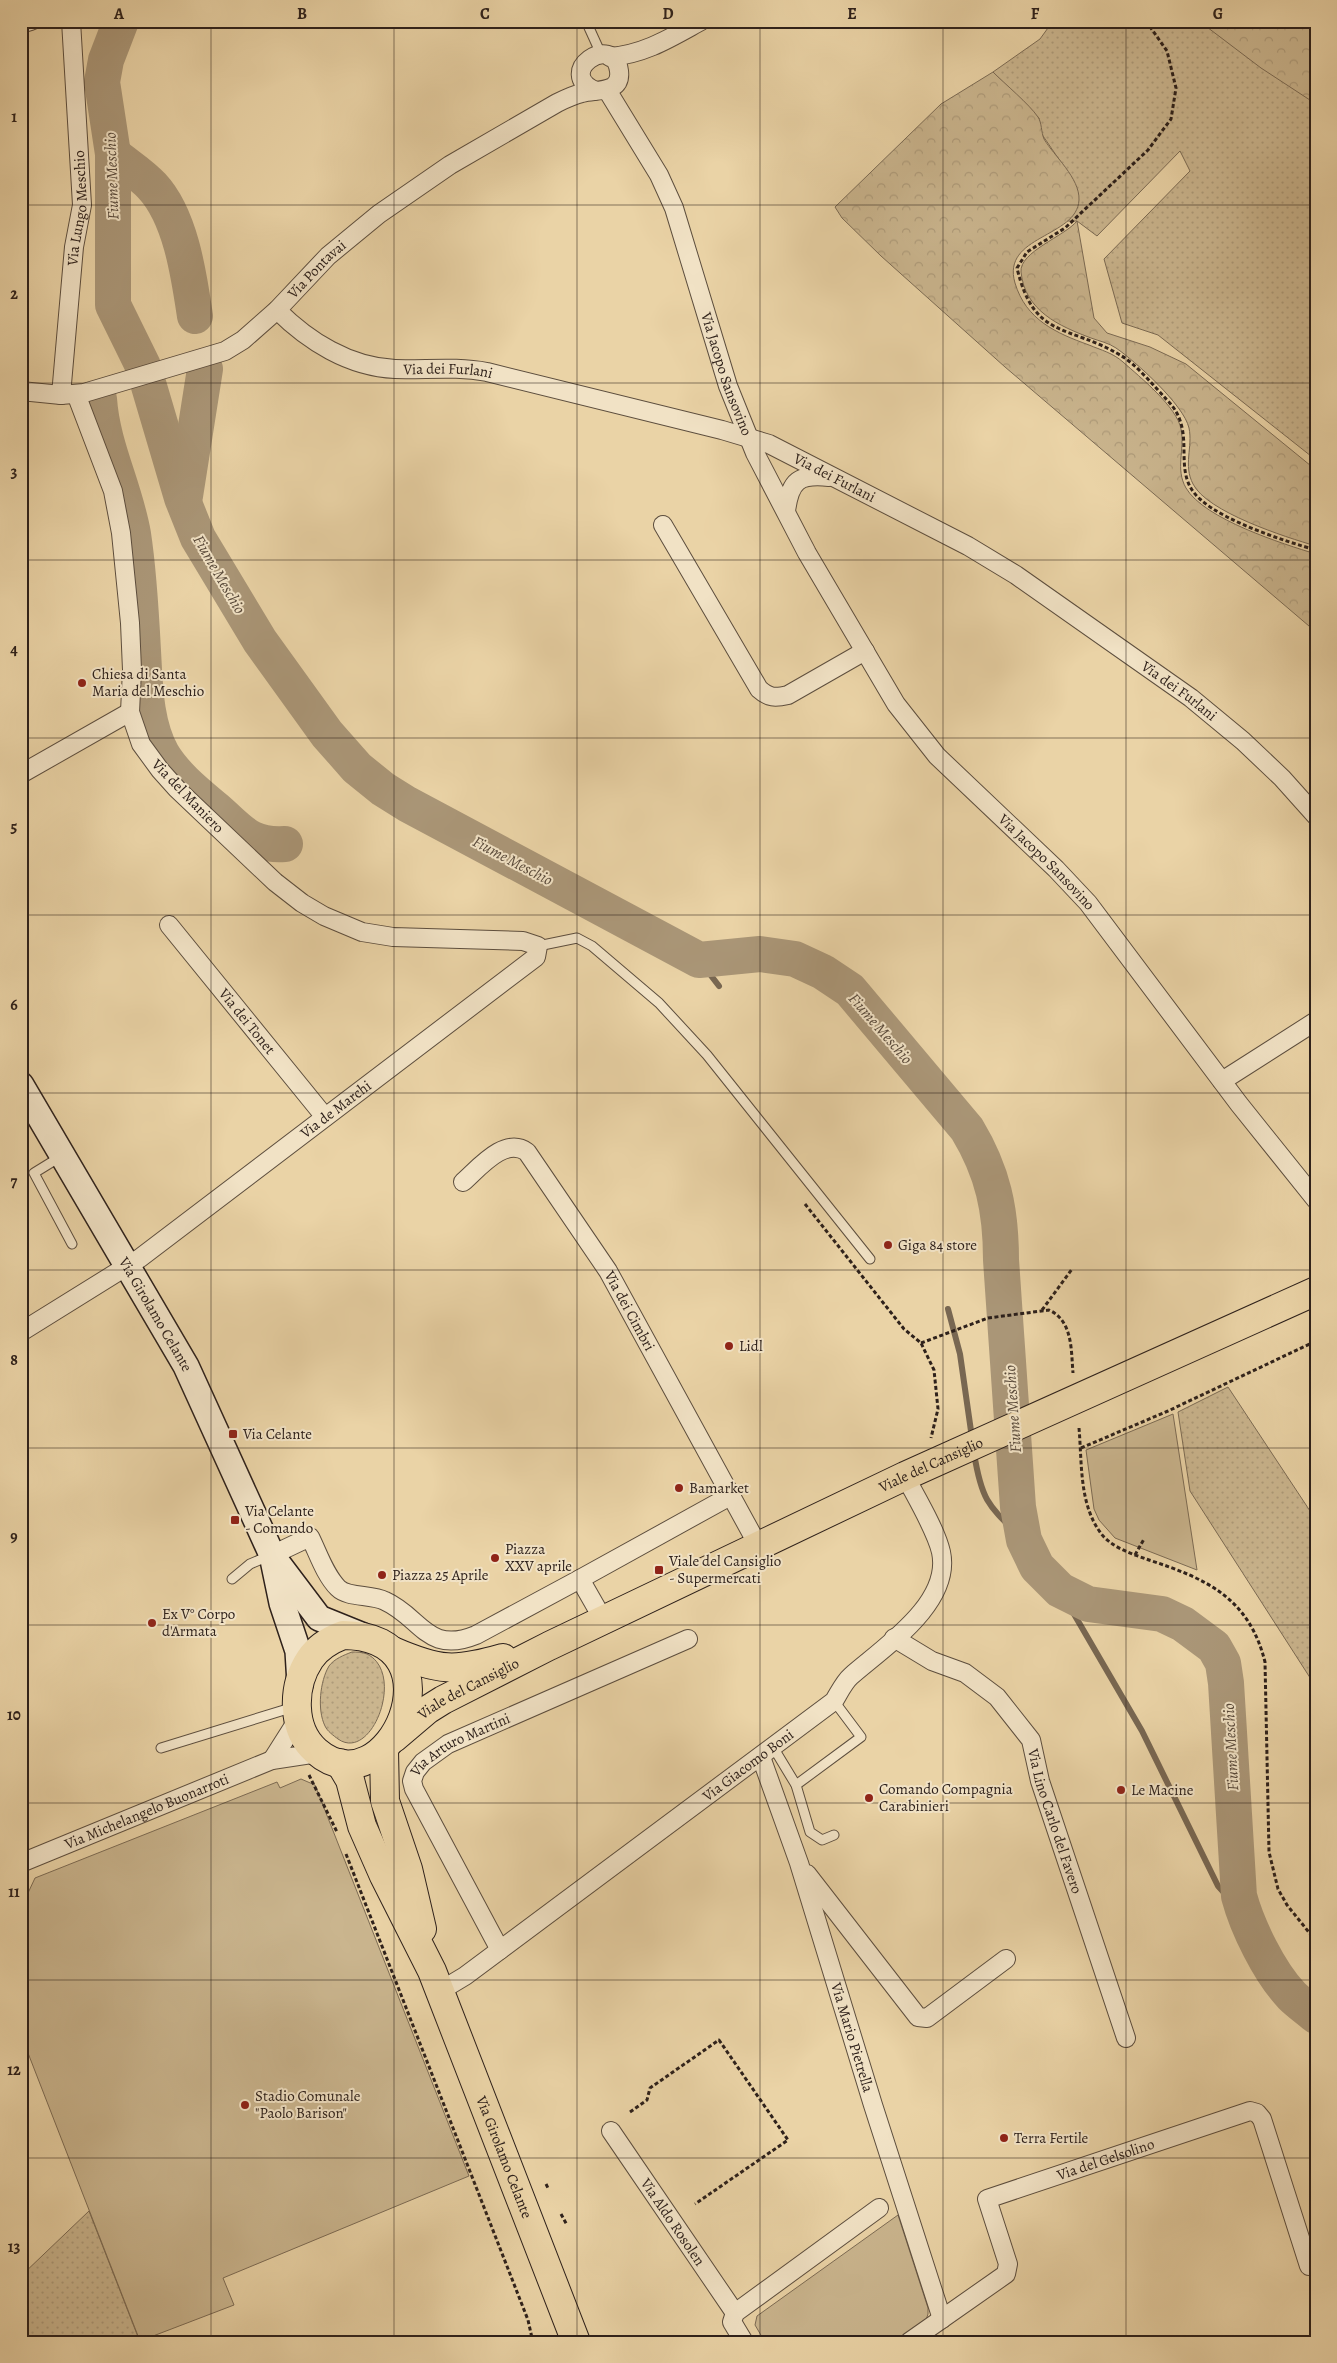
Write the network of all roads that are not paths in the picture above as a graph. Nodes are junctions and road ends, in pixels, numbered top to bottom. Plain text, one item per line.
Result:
1 (31, 21) edge
2 (71, 21) edge
3 (586, 21) edge
4 (701, 21) edge
5 (21, 24) edge
6 (652, 48) junction
7 (605, 55) junction
8 (607, 87) junction
9 (277, 310) junction
10 (21, 391) edge
11 (68, 394) junction
12 (748, 438) junction
13 (835, 478) junction
14 (786, 511) junction
15 (663, 525) dead end
16 (865, 651) junction
17 (130, 712) junction
18 (21, 774) edge
19 (1316, 816) edge
20 (170, 925) dead end
21 (538, 946) junction
22 (1316, 1021) edge
23 (1222, 1081) junction
24 (21, 1085) edge
25 (325, 1117) junction
26 (63, 1155) junction
27 (463, 1182) dead end
28 (1316, 1200) edge
29 (72, 1244) dead end
30 (870, 1259) dead end
31 (126, 1266) junction
32 (1316, 1292) edge
33 (21, 1332) edge
34 (905, 1476) junction
35 (732, 1495) junction
36 (759, 1547) junction
37 (272, 1554) junction
38 (232, 1579) dead end
39 (580, 1579) junction
40 (604, 1622) junction
41 (361, 1635) junction
42 (894, 1638) junction
43 (688, 1639) dead end
44 (549, 1646) junction
45 (393, 1651) junction
46 (834, 1702) junction
47 (298, 1703) junction
48 (389, 1744) junction
49 (161, 1748) dead end
50 (767, 1752) junction
51 (272, 1760) junction
52 (321, 1762) junction
53 (796, 1784) junction
54 (834, 1835) dead end
55 (21, 1863) edge
56 (799, 1863) junction
57 (500, 1950) junction
58 (1006, 1959) dead end
59 (436, 1981) junction
60 (1126, 2038) dead end
61 (611, 2131) dead end
62 (880, 2208) dead end
63 (1309, 2266) dead end
64 (735, 2313) junction
65 (942, 2319) junction
66 (576, 2342) edge
67 (744, 2342) edge
68 (910, 2342) edge

1 - 5 street
2 - 11 street, Via Lungo Meschio
3 - 7 lane
4 - 6 street
6 - 7 street
6 - 8 street
7 - 8 street
7 - 8 street
8 - 9 street, Via Pontavai
8 - 12 street, Via Jacopo Sansovino
9 - 11 street, Via Pontavai
9 - 12 street, Via dei Furlani
10 - 11 street, Via Pontavai
11 - 17 street, Via del Maniero
12 - 13 street, Via dei Furlani
12 - 14 street, Via Jacopo Sansovino
13 - 14 street
13 - 19 street, Via dei Furlani
14 - 16 street, Via Jacopo Sansovino
15 - 16 street
16 - 23 street, Via Jacopo Sansovino
17 - 18 street
17 - 21 street, Via del Maniero
20 - 25 street, Via dei Tonet
21 - 25 street, Via de Marchi
21 - 30 lane
22 - 23 street
23 - 28 street, Via Jacopo Sansovino
24 - 26 main road, Via Girolamo Celante
25 - 31 street, Via de Marchi
26 - 29 lane
26 - 31 main road, Via Girolamo Celante
27 - 35 street, Via dei Cimbri
31 - 33 street, Via de Marchi
31 - 37 main road, Via Girolamo Celante
32 - 34 main road, Viale del Cansiglio
34 - 36 main road, Viale del Cansiglio
34 - 42 street, Via Giacomo Boni
35 - 36 street, Via dei Cimbri
35 - 39 street
36 - 40 main road, Viale del Cansiglio
37 - 38 lane
37 - 39 street
37 - 41 main road, Via Girolamo Celante
37 - 47 main road, Via Girolamo Celante
39 - 40 street
40 - 44 main road, Viale del Cansiglio
41 - 45 main road
41 - 47 main road
42 - 46 street, Via Giacomo Boni
42 - 60 street, Via Lino Carlo del Favero
43 - 57 street, Via Arturo Martini
44 - 45 main road, Viale del Cansiglio
44 - 48 main road, Viale del Cansiglio
45 - 48 main road
46 - 50 street, Via Giacomo Boni
46 - 53 lane
47 - 49 lane
47 - 51 street
47 - 52 main road
48 - 52 main road
48 - 59 main road, Via Girolamo Celante
50 - 53 lane
50 - 56 street, Via Mario Pietrella
50 - 57 street, Via Giacomo Boni
51 - 52 street, Via Michelangelo Buonarroti
51 - 55 street, Via Michelangelo Buonarroti
52 - 59 main road, Via Girolamo Celante
53 - 54 lane
56 - 58 street
56 - 65 street, Via Mario Pietrella
57 - 59 street, Via Giacomo Boni
59 - 66 main road, Via Girolamo Celante
61 - 64 street, Via Aldo Rosolen
62 - 64 street
63 - 65 street, Via del Gelsolino
64 - 67 street, Via Aldo Rosolen
65 - 68 street, Via del Gelsolino

